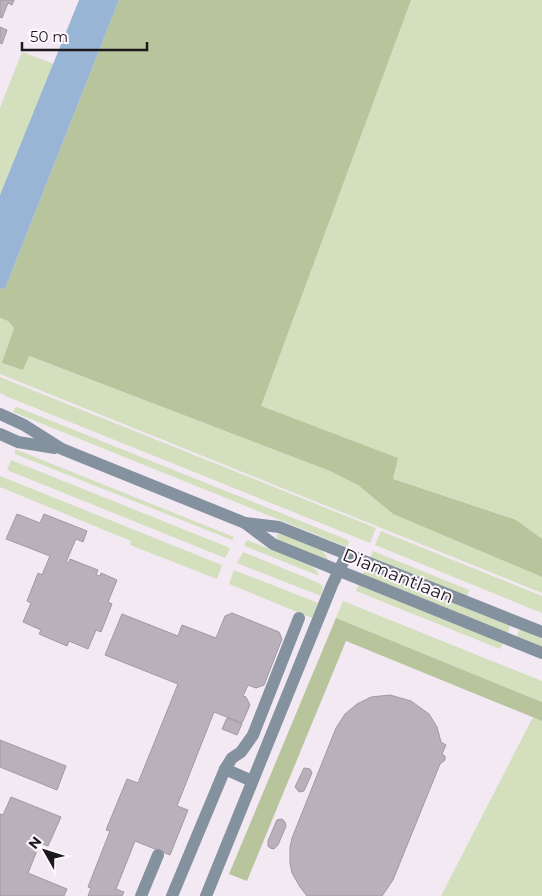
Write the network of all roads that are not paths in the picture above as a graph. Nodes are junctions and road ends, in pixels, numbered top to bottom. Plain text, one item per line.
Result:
1 (1, 419) edge
2 (0, 434) edge
3 (62, 449) junction
4 (245, 523) junction
5 (347, 554) junction
6 (338, 571) junction
7 (299, 618) dead end
8 (542, 632) edge
9 (542, 654) edge
10 (225, 769) junction
11 (252, 781) junction
12 (158, 855) dead end
13 (141, 896) edge
14 (172, 896) edge
15 (206, 896) edge

1 - 3 street, Diamantlaan
2 - 3 street, Diamantlaan
3 - 4 street, Diamantlaan
4 - 5 street, Diamantlaan
4 - 6 street, Diamantlaan
5 - 6 street
5 - 8 street, Diamantlaan
6 - 9 street, Diamantlaan
6 - 11 street
7 - 10 street
10 - 11 street
10 - 14 street
11 - 15 street
12 - 13 street

